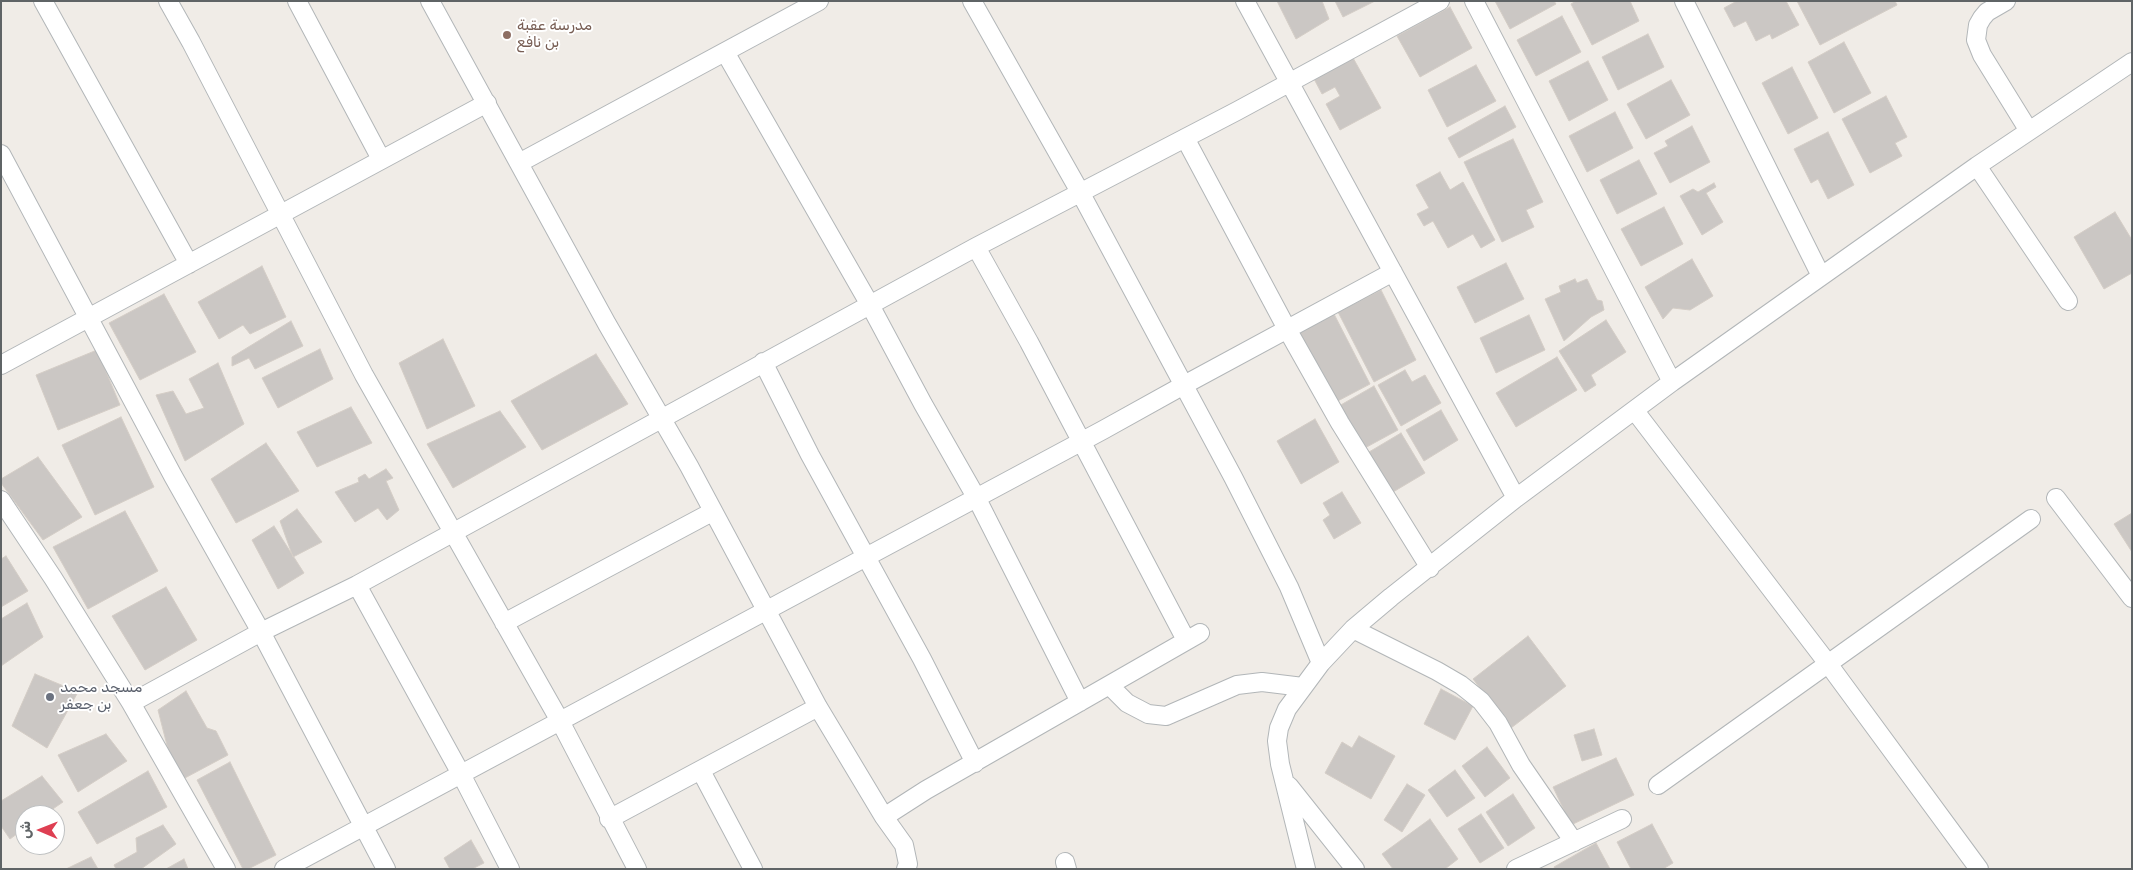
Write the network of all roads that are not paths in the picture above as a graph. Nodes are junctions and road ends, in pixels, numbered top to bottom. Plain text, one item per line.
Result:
1 (43, 1) edge
2 (168, 1) edge
3 (297, 1) edge
4 (430, 1) edge
5 (819, 1) edge
6 (972, 1) edge
7 (1245, 1) edge
8 (1440, 1) edge
9 (1474, 1) edge
10 (1684, 1) edge
11 (2006, 1) edge
12 (725, 52) junction
13 (2132, 62) edge
14 (1290, 83) junction
15 (487, 103) junction
16 (2029, 131) junction
17 (1185, 138) junction
18 (1, 154) edge
19 (381, 159) junction
20 (519, 163) junction
21 (1977, 166) junction
22 (1080, 192) junction
23 (280, 215) junction
24 (976, 247) junction
25 (189, 264) junction
26 (1393, 272) junction
27 (1821, 276) junction
28 (2068, 301) dead end
29 (870, 305) junction
30 (90, 316) junction
31 (1287, 329) junction
32 (763, 362) junction
33 (1, 365) edge
34 (1672, 382) junction
35 (1184, 385) junction
36 (1634, 411) junction
37 (662, 418) junction
38 (1080, 442) junction
39 (976, 497) junction
40 (1516, 498) junction
41 (2056, 498) dead end
42 (1, 500) edge
43 (712, 512) junction
44 (2031, 519) dead end
45 (451, 532) junction
46 (866, 557) junction
47 (1430, 568) junction
48 (357, 584) junction
49 (2132, 598) edge
50 (765, 611) junction
51 (504, 623) junction
52 (1353, 629) junction
53 (261, 632) junction
54 (1320, 663) junction
55 (1829, 665) junction
56 (1110, 686) junction
57 (1303, 687) junction
58 (1080, 702) junction
59 (131, 703) junction
60 (818, 707) junction
61 (560, 721) junction
62 (975, 763) junction
63 (701, 770) junction
64 (461, 774) junction
65 (1286, 782) junction
66 (1658, 785) dead end
67 (884, 817) junction
68 (609, 819) junction
69 (1622, 819) dead end
70 (363, 826) junction
71 (1574, 842) junction
72 (226, 869) edge
73 (284, 869) edge
74 (386, 869) edge
75 (510, 869) edge
76 (637, 869) edge
77 (754, 869) edge
78 (906, 869) edge
79 (1306, 869) edge
80 (1355, 869) edge
81 (1516, 869) edge
82 (1979, 869) edge

1 - 25 street
2 - 23 street
3 - 19 street
4 - 15 street
5 - 12 street
6 - 22 street
7 - 14 street
8 - 14 street
9 - 34 street
10 - 27 street
11 - 16 street
12 - 20 street
12 - 29 street
13 - 16 street
14 - 17 street
14 - 26 street
15 - 19 street
15 - 20 street
16 - 21 street
17 - 22 street
17 - 31 street
18 - 30 street
19 - 23 street
20 - 37 street
21 - 27 street
21 - 28 street
22 - 24 street
22 - 35 street
23 - 25 street
23 - 45 street
24 - 29 street
24 - 38 street
25 - 30 street
26 - 31 street
26 - 40 street
27 - 34 street
29 - 32 street
29 - 39 street
30 - 33 street
30 - 53 street
31 - 35 street
31 - 47 street
32 - 37 street
32 - 46 street
34 - 36 street
35 - 38 street
35 - 54 street
36 - 40 street
36 - 55 street
37 - 43 street
37 - 45 street
38 - 39 street
38 - 56 street
39 - 46 street
39 - 58 street
40 - 47 street
41 - 49 street
42 - 59 street
43 - 50 street
43 - 51 street
44 - 55 street
45 - 48 street
45 - 51 street
46 - 50 street
46 - 62 street
47 - 52 street
48 - 53 street
48 - 64 street
50 - 60 street
50 - 61 street
51 - 61 street
52 - 54 street
52 - 71 street
53 - 59 street
53 - 70 street
54 - 57 street
55 - 66 street
55 - 82 street
56 - 57 street
56 - 58 street
57 - 65 street
58 - 62 street
59 - 72 street
60 - 63 street
60 - 67 street
61 - 64 street
61 - 68 street
62 - 67 street
63 - 68 street
63 - 77 street
64 - 70 street
64 - 75 street
65 - 79 street
65 - 80 street
67 - 78 street
68 - 76 street
69 - 71 street
70 - 73 street
70 - 74 street
71 - 81 street

